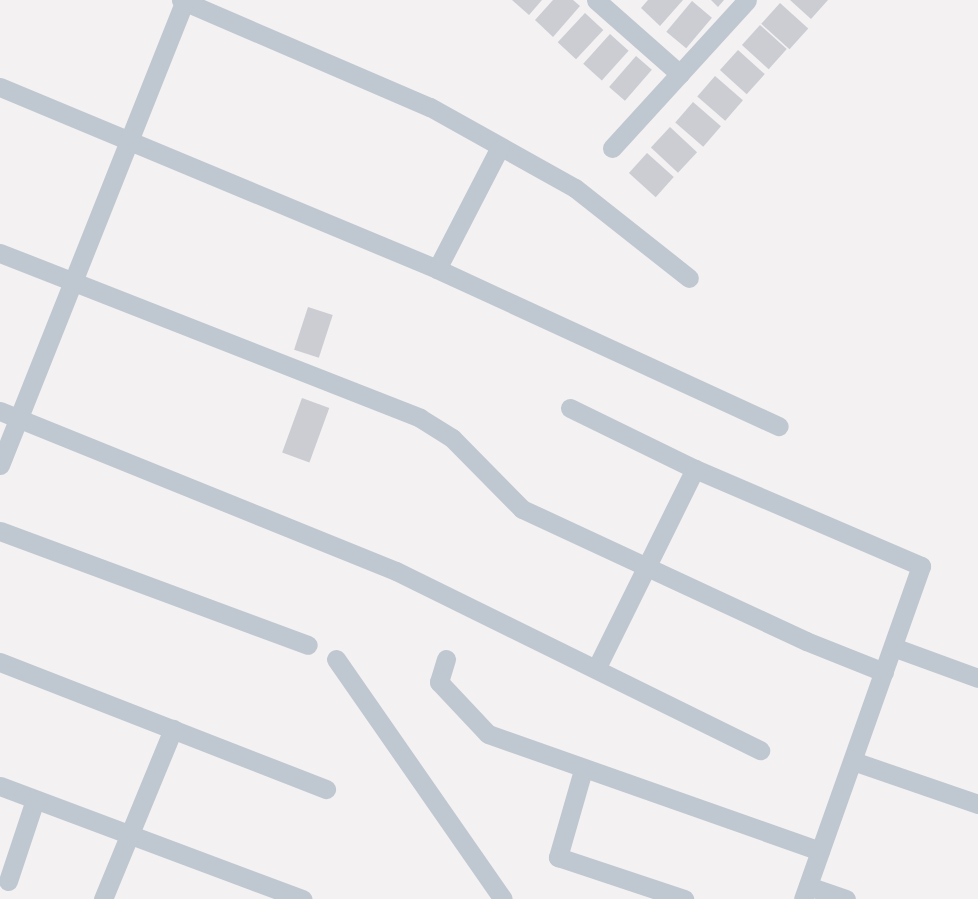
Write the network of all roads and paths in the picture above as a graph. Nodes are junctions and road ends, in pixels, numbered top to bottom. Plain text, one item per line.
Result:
1 (596, 0) edge
2 (746, 0) edge
3 (184, 1) edge
4 (680, 74) junction
5 (0, 87) edge
6 (128, 141) junction
7 (500, 146) junction
8 (612, 148) dead end
9 (0, 253) edge
10 (438, 269) junction
11 (689, 278) dead end
12 (72, 280) junction
13 (570, 408) dead end
14 (0, 411) edge
15 (18, 418) junction
16 (779, 426) dead end
17 (0, 465) edge
18 (695, 469) junction
19 (0, 531) edge
20 (644, 566) junction
21 (308, 645) dead end
22 (893, 647) junction
23 (336, 659) dead end
24 (446, 659) dead end
25 (0, 662) edge
26 (597, 668) junction
27 (884, 672) junction
28 (978, 678) edge
29 (173, 729) junction
30 (760, 750) dead end
31 (853, 761) junction
32 (583, 770) junction
33 (0, 786) edge
34 (326, 789) dead end
35 (36, 800) junction
36 (978, 804) edge
37 (132, 834) junction
38 (820, 851) junction
39 (8, 881) dead end
40 (806, 893) edge
41 (103, 899) edge
42 (303, 899) edge
43 (503, 899) edge
44 (684, 899) edge
45 (846, 899) edge

1 - 4 street
2 - 4 street
3 - 6 street
3 - 7 street
4 - 8 street
5 - 6 street
6 - 10 street
6 - 12 street
7 - 10 street
7 - 11 street
9 - 12 street
10 - 16 street
12 - 15 street
12 - 20 street
13 - 18 street
14 - 15 street
15 - 17 street
15 - 26 street
18 - 20 street
18 - 22 street
19 - 21 street
20 - 26 street
20 - 27 street
22 - 27 street
22 - 28 street
23 - 43 street
24 - 32 street
25 - 29 street
26 - 30 street
27 - 31 street
29 - 34 street
29 - 37 street
31 - 36 street
31 - 38 street
32 - 38 street
32 - 44 street
33 - 35 street
35 - 37 street
35 - 39 street
37 - 41 street
37 - 42 street
38 - 40 street
40 - 45 street

